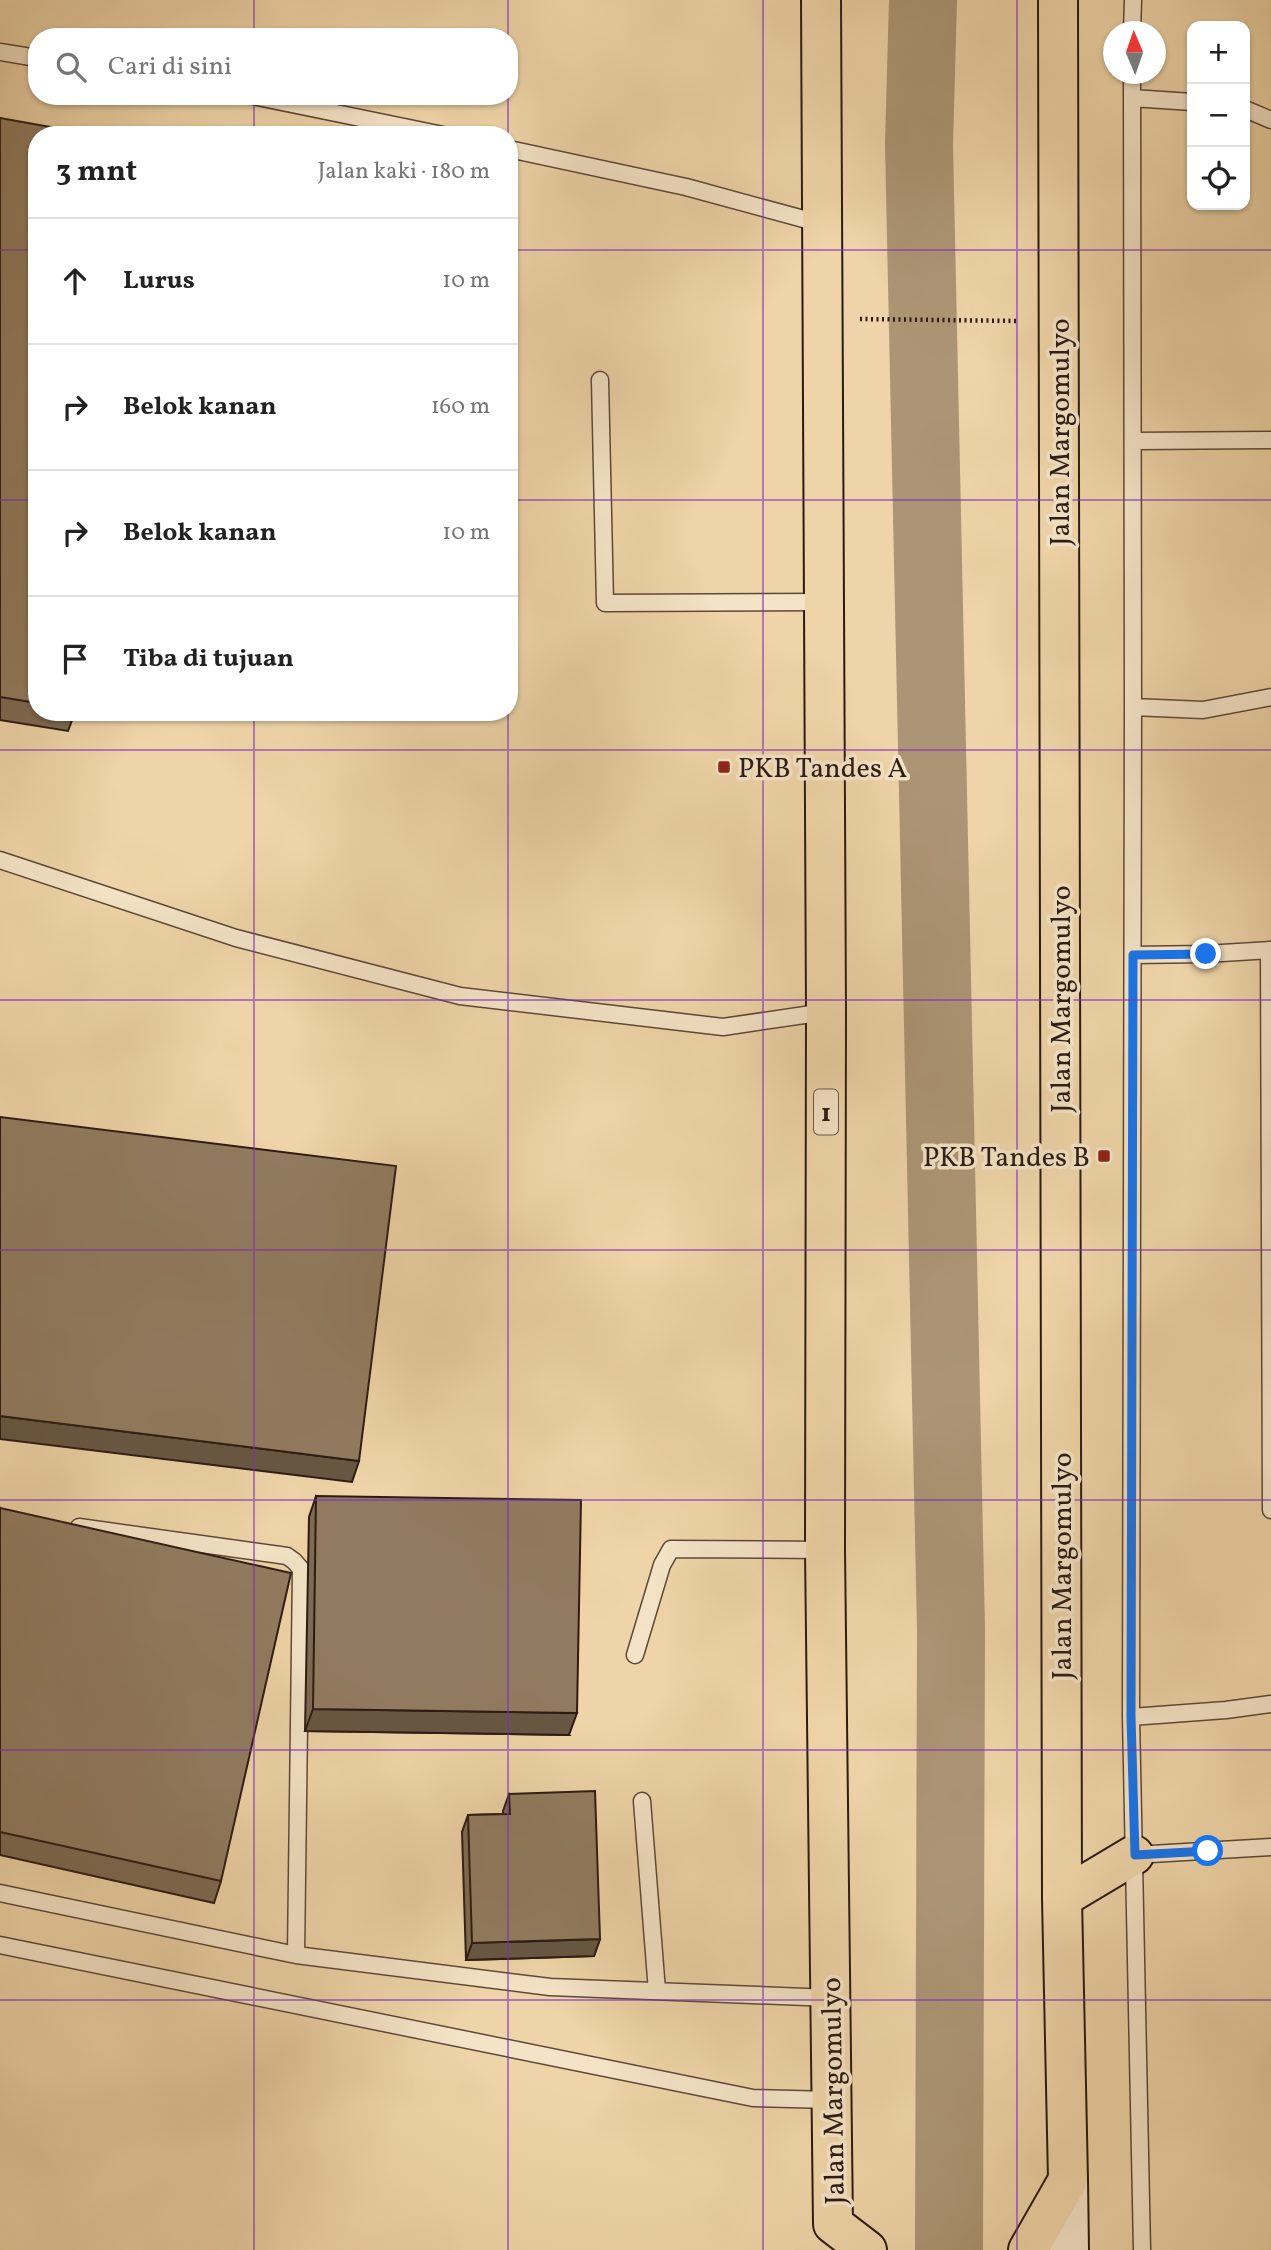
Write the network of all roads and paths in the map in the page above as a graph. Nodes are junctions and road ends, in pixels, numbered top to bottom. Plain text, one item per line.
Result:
1 (821, 0) edge
2 (1058, 0) edge
3 (1133, 0) edge
4 (1132, 21) edge
5 (0, 52) edge
6 (28, 57) edge
7 (1132, 84) edge
8 (1132, 98) junction
9 (1187, 102) edge
10 (297, 105) edge
11 (1250, 110) edge
12 (1271, 120) edge
13 (399, 126) edge
14 (518, 151) edge
15 (822, 224) junction
16 (904, 320) dead end
17 (983, 321) dead end
18 (600, 380) dead end
19 (1271, 440) edge
20 (1134, 441) junction
21 (824, 602) junction
22 (1271, 696) edge
23 (1133, 707) junction
24 (0, 860) edge
25 (1270, 950) edge
26 (1133, 955) junction
27 (826, 1012) junction
28 (1271, 1510) edge
29 (68, 1526) edge
30 (825, 1550) junction
31 (635, 1655) dead end
32 (1271, 1703) edge
33 (1131, 1717) junction
34 (642, 1801) dead end
35 (1271, 1847) edge
36 (1135, 1855) junction
37 (0, 1893) edge
38 (1062, 1898) junction
39 (0, 1945) edge
40 (296, 1955) junction
41 (657, 1991) junction
42 (831, 1998) junction
43 (831, 2100) junction
44 (1068, 2180) junction
45 (833, 2237) edge
46 (867, 2250) edge
47 (1028, 2250) edge
48 (1069, 2250) edge
49 (1142, 2250) edge

1 - 15 highway, Jalan Margomulyo / 1
2 - 38 highway, Jalan Margomulyo
3 - 4 lane
5 - 6 lane
7 - 8 lane
8 - 9 lane
8 - 20 lane
10 - 13 lane
11 - 12 lane
14 - 15 lane
15 - 21 highway, Jalan Margomulyo / 1
16 - 17 path
18 - 21 lane
19 - 20 lane
20 - 23 lane
21 - 27 highway, Jalan Margomulyo / 1
22 - 23 lane
23 - 26 lane
24 - 27 lane
25 - 26 lane
25 - 28 lane
26 - 33 lane
27 - 30 highway, Jalan Margomulyo / 1
29 - 40 lane
30 - 31 lane
30 - 42 highway, Jalan Margomulyo / 1
32 - 33 lane
33 - 36 lane
34 - 41 lane
35 - 36 lane
36 - 38 highway
36 - 49 lane
37 - 40 lane
38 - 44 highway, Jalan Margomulyo
39 - 43 lane
40 - 41 lane
41 - 42 lane
42 - 43 highway, Jalan Margomulyo / 1
43 - 45 highway, Jalan Margomulyo / 1
44 - 47 highway
44 - 48 main road, Jalan Margomulyo
45 - 46 highway, 1

